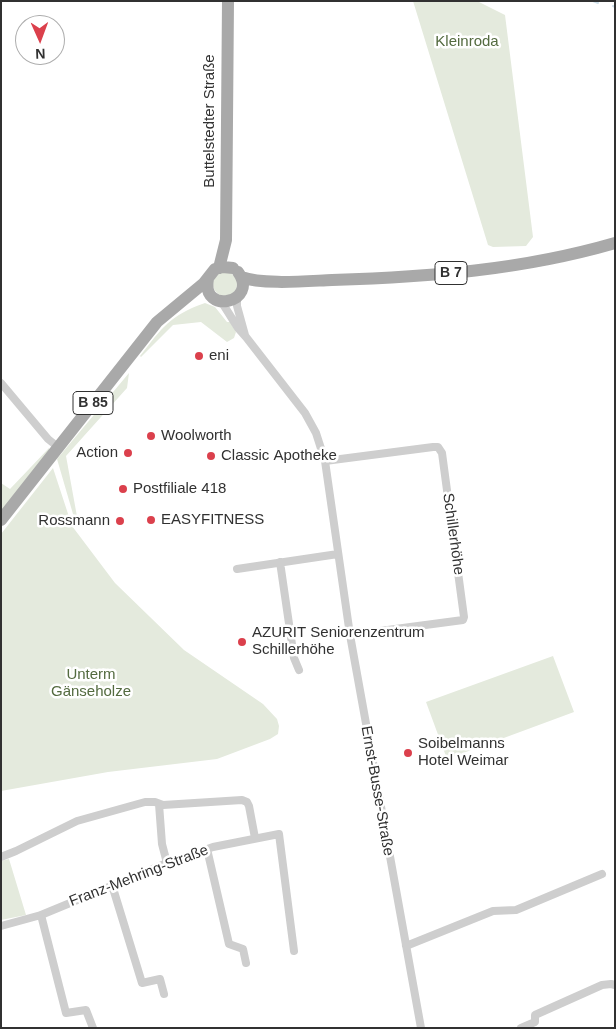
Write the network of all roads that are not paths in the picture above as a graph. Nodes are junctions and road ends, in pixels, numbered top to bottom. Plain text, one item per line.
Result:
1 (228, 1) edge
2 (226, 240) junction
3 (615, 243) edge
4 (219, 268) junction
5 (237, 272) junction
6 (208, 279) junction
7 (284, 282) junction
8 (239, 295) junction
9 (217, 299) junction
10 (177, 305) junction
11 (246, 337) junction
12 (1, 383) edge
13 (58, 448) junction
14 (325, 461) junction
15 (1, 520) edge
16 (338, 554) junction
17 (280, 562) junction
18 (237, 568) dead end
19 (350, 635) junction
20 (299, 670) dead end
21 (159, 804) junction
22 (256, 838) junction
23 (207, 849) junction
24 (1, 856) edge
25 (167, 863) junction
26 (602, 874) dead end
27 (112, 886) junction
28 (41, 915) junction
29 (1, 926) edge
30 (406, 946) junction
31 (294, 951) dead end
32 (246, 963) dead end
33 (615, 985) edge
34 (164, 994) dead end
35 (93, 1028) edge
36 (421, 1028) edge
37 (521, 1028) edge

1 - 2 main road, Buttelstedter Straße
2 - 4 main road
2 - 5 main road
3 - 7 main road, B 7
4 - 5 main road
4 - 6 main road
5 - 7 main road, B 7
5 - 8 main road
6 - 9 main road
6 - 10 main road, B 85
7 - 8 main road, B 7
8 - 9 main road
8 - 11 street, Ernst-Busse-Straße
9 - 10 main road, B 85
9 - 11 street, Ernst-Busse-Straße
10 - 13 main road, B 85
11 - 14 street, Ernst-Busse-Straße
12 - 13 street
13 - 15 main road, B 85
14 - 16 street, Ernst-Busse-Straße
14 - 19 street, Schillerhöhe
16 - 17 street
16 - 19 street, Ernst-Busse-Straße
17 - 18 street
17 - 20 street
19 - 30 street, Ernst-Busse-Straße
21 - 22 street
21 - 24 street
21 - 25 street
22 - 23 street, Franz-Mehring-Straße
22 - 31 street, Franz-Mehring-Straße
23 - 25 street, Franz-Mehring-Straße
23 - 32 street
25 - 27 street, Franz-Mehring-Straße
26 - 30 street
27 - 28 street, Franz-Mehring-Straße
27 - 34 street
28 - 29 street, Franz-Mehring-Straße
28 - 35 street
30 - 36 street, Ernst-Busse-Straße
33 - 37 street

